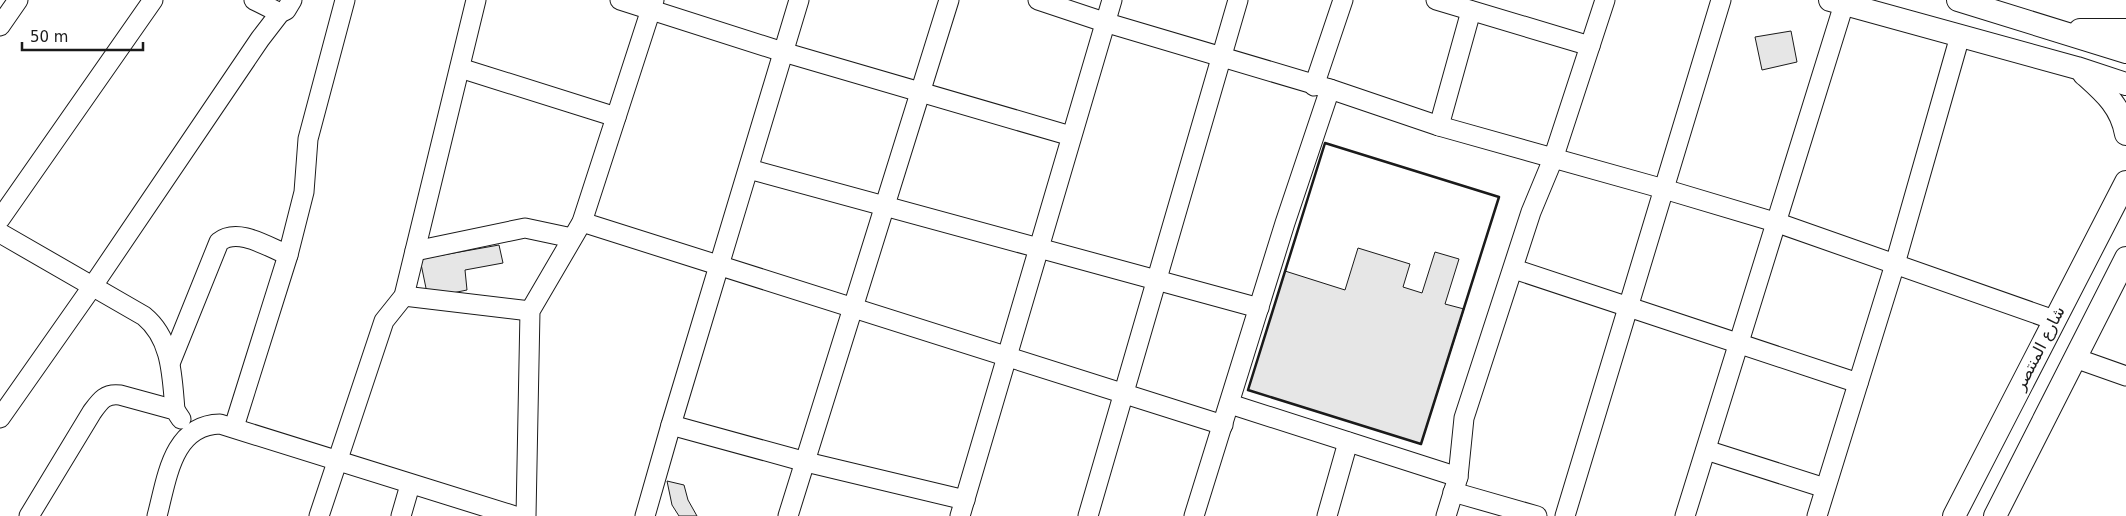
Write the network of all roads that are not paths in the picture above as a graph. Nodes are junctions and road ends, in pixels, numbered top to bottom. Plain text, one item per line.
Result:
1 (18, 0) edge
2 (153, 0) edge
3 (254, 0) edge
4 (345, 0) edge
5 (476, 0) edge
6 (620, 0) edge
7 (799, 0) edge
8 (949, 0) edge
9 (1038, 0) edge
10 (1112, 0) edge
11 (1238, 0) edge
12 (1343, 0) edge
13 (1436, 0) edge
14 (1605, 0) edge
15 (1721, 0) edge
16 (1958, 0) edge
17 (1837, 2) edge
18 (652, 5) edge
19 (286, 6) edge
20 (1471, 10) junction
21 (1104, 22) junction
22 (0, 26) edge
23 (2055, 30) junction
24 (2126, 30) edge
25 (1960, 36) junction
26 (1590, 46) junction
27 (783, 52) junction
28 (2126, 52) edge
29 (1220, 57) junction
30 (460, 68) junction
31 (2077, 68) junction
32 (2126, 84) edge
33 (1322, 87) junction
34 (920, 93) junction
35 (616, 117) junction
36 (1439, 126) junction
37 (2126, 134) edge
38 (1071, 136) junction
39 (1553, 159) junction
40 (749, 168) junction
41 (2126, 182) edge
42 (1664, 189) junction
43 (884, 206) junction
44 (0, 219) edge
45 (582, 222) junction
46 (1778, 223) junction
47 (0, 233) edge
48 (572, 238) junction
49 (1038, 248) junction
50 (415, 251) junction
51 (288, 255) junction
52 (2126, 258) edge
53 (721, 264) junction
54 (1895, 264) junction
55 (1514, 269) junction
56 (1156, 280) junction
57 (92, 288) junction
58 (404, 296) junction
59 (853, 306) junction
60 (1628, 306) junction
61 (1259, 308) junction
62 (530, 311) junction
63 (2054, 320) junction
64 (1740, 342) junction
65 (1007, 356) junction
66 (2075, 358) junction
67 (171, 361) junction
68 (2126, 376) edge
69 (1858, 383) junction
70 (1123, 393) junction
71 (1230, 404) junction
72 (175, 410) junction
73 (0, 418) edge
74 (671, 425) junction
75 (1223, 425) junction
76 (234, 427) junction
77 (190, 433) junction
78 (1348, 442) junction
79 (1706, 450) junction
80 (337, 459) junction
81 (806, 462) junction
82 (1455, 484) junction
83 (410, 485) junction
84 (1825, 488) junction
85 (962, 508) edge
86 (480, 511) edge
87 (29, 516) edge
88 (157, 516) edge
89 (318, 516) edge
90 (401, 516) edge
91 (515, 516) edge
92 (526, 516) edge
93 (645, 516) edge
94 (788, 516) edge
95 (1088, 516) edge
96 (1194, 516) edge
97 (1327, 516) edge
98 (1446, 516) edge
99 (1537, 516) edge
100 (1564, 516) edge
101 (1685, 516) edge
102 (1817, 516) edge
103 (1954, 516) edge
104 (1995, 516) edge

1 - 22 street
2 - 44 street
3 - 19 street
4 - 51 street
5 - 30 street
6 - 18 street
7 - 27 street
8 - 34 street
9 - 21 street
10 - 21 street
11 - 29 street
12 - 33 street
13 - 20 street
14 - 26 street
15 - 42 street
16 - 23 main road
17 - 25 main road
17 - 46 street
18 - 27 street
18 - 35 street
19 - 57 street
20 - 26 street
20 - 36 street
21 - 29 street
21 - 38 street
23 - 24 main road
23 - 28 main road
25 - 31 main road
25 - 54 street
26 - 39 street
27 - 34 street
27 - 40 street
29 - 33 street
29 - 56 street
30 - 35 street
30 - 50 street
31 - 32 main road
31 - 37 main road
33 - 36 street
33 - 61 street
34 - 38 street
34 - 43 street
35 - 45 street
36 - 39 street
38 - 49 street
39 - 42 street
39 - 55 street
40 - 43 street
40 - 53 street
41 - 63 main road, شارع المنتصر
42 - 46 street
42 - 60 street
43 - 49 street
43 - 59 street
45 - 48 street
45 - 53 street
46 - 54 street
46 - 64 street
47 - 57 street
48 - 50 street
48 - 62 street
49 - 56 street
49 - 65 street
50 - 58 street
51 - 67 street
51 - 76 street
52 - 66 main road
53 - 59 street
53 - 74 street
54 - 63 street
54 - 69 street
55 - 60 street
55 - 82 street
56 - 61 street
56 - 70 street
57 - 67 street
57 - 73 street
58 - 62 street
58 - 80 street
59 - 65 street
59 - 81 street
60 - 64 street
60 - 100 street
61 - 71 street
62 - 92 street
63 - 103 main road, شارع المنتصر
64 - 69 street
64 - 79 street
65 - 70 street
65 - 85 street
66 - 68 street
66 - 104 main road
67 - 72 street
69 - 84 street
70 - 75 street
70 - 95 street
71 - 75 street
71 - 78 street
72 - 77 street
72 - 87 street
74 - 81 street
74 - 93 street
75 - 96 street
76 - 77 street
76 - 80 street
77 - 88 street
78 - 82 street
78 - 97 street
79 - 84 street
79 - 101 street
80 - 83 street
80 - 89 street
81 - 85 street
81 - 94 street
82 - 98 street
82 - 99 street
83 - 86 street
83 - 90 street
84 - 102 street
86 - 91 street

